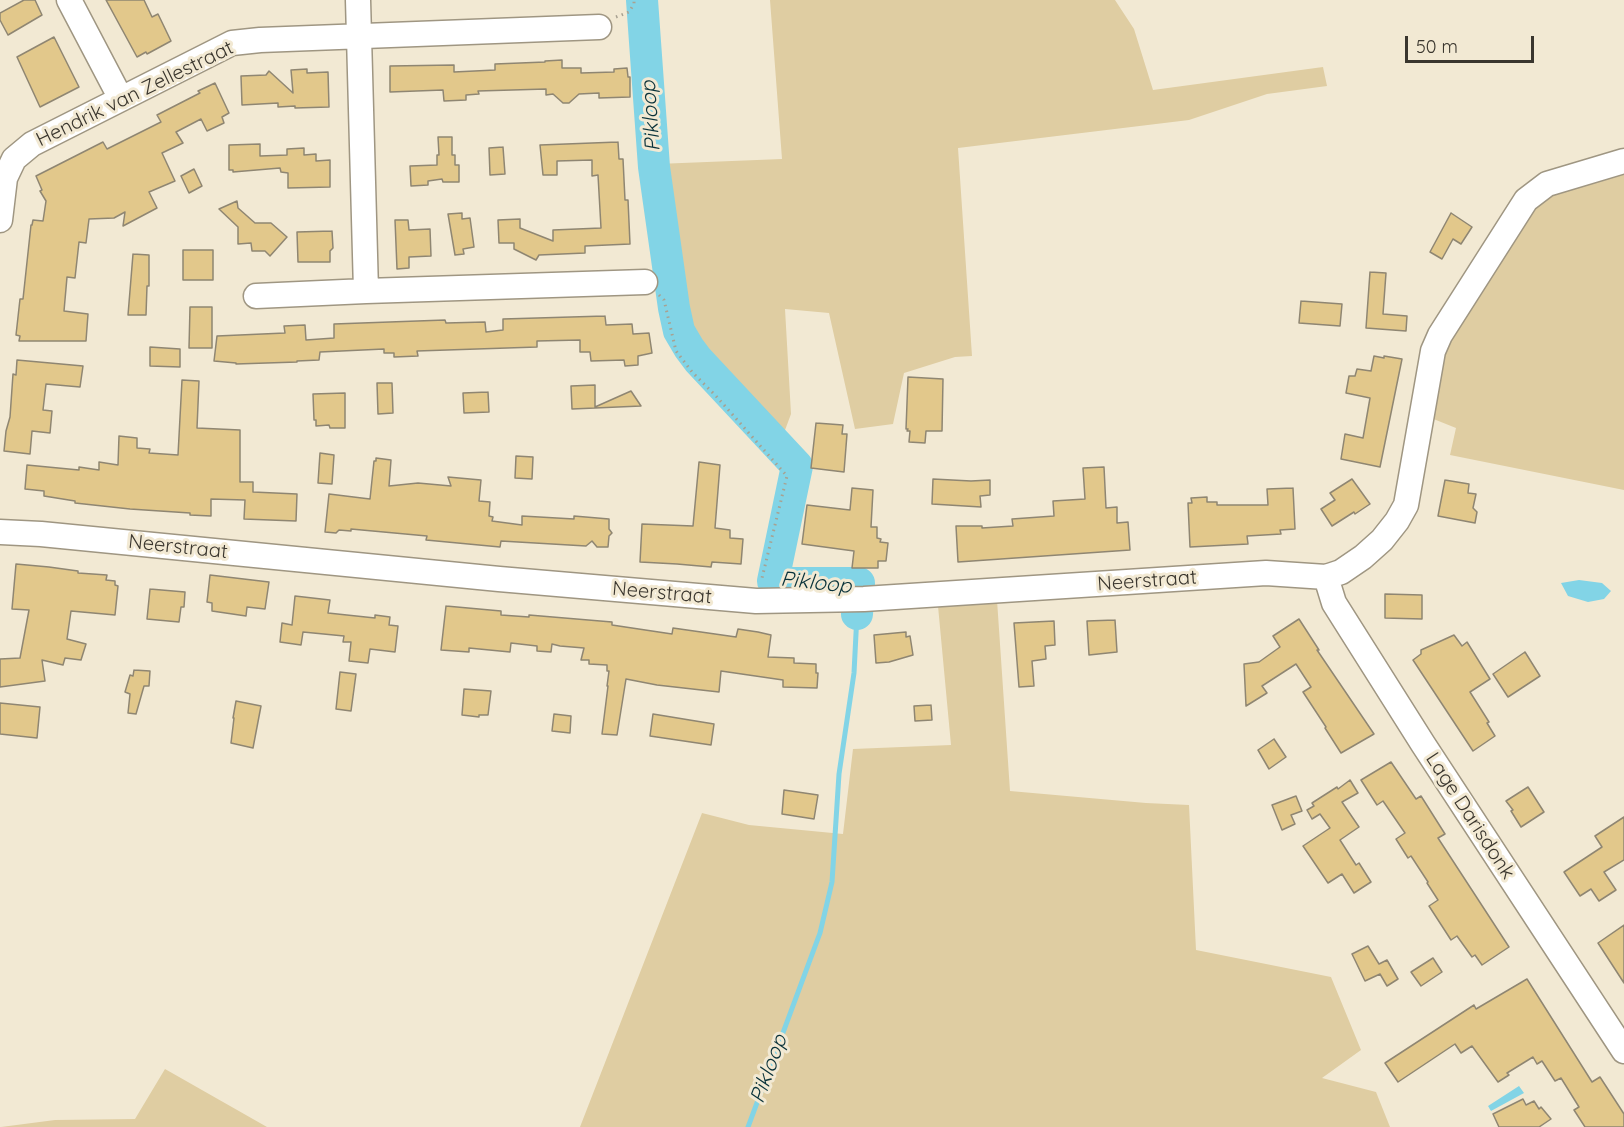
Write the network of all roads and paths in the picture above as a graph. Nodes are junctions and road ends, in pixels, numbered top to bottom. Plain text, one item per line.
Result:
1 (69, 0) edge
2 (358, 0) edge
3 (634, 0) edge
4 (599, 27) joint
5 (360, 36) junction
6 (121, 99) junction
7 (1624, 160) edge
8 (0, 220) edge
9 (645, 282) joint
10 (366, 291) junction
11 (256, 296) dead end
12 (0, 532) edge
13 (1326, 577) junction
14 (756, 601) junction
15 (1624, 1051) edge

1 - 6 street
2 - 5 street
3 - 4 path
4 - 5 street, Hendrik van Zellestraat
5 - 6 street, Hendrik van Zellestraat
5 - 10 street
6 - 8 street, Hendrik van Zellestraat
7 - 13 street
9 - 10 street
9 - 14 path
10 - 11 street
12 - 14 street, Neerstraat
13 - 14 street, Neerstraat
13 - 15 street, Lage Darisdonk

